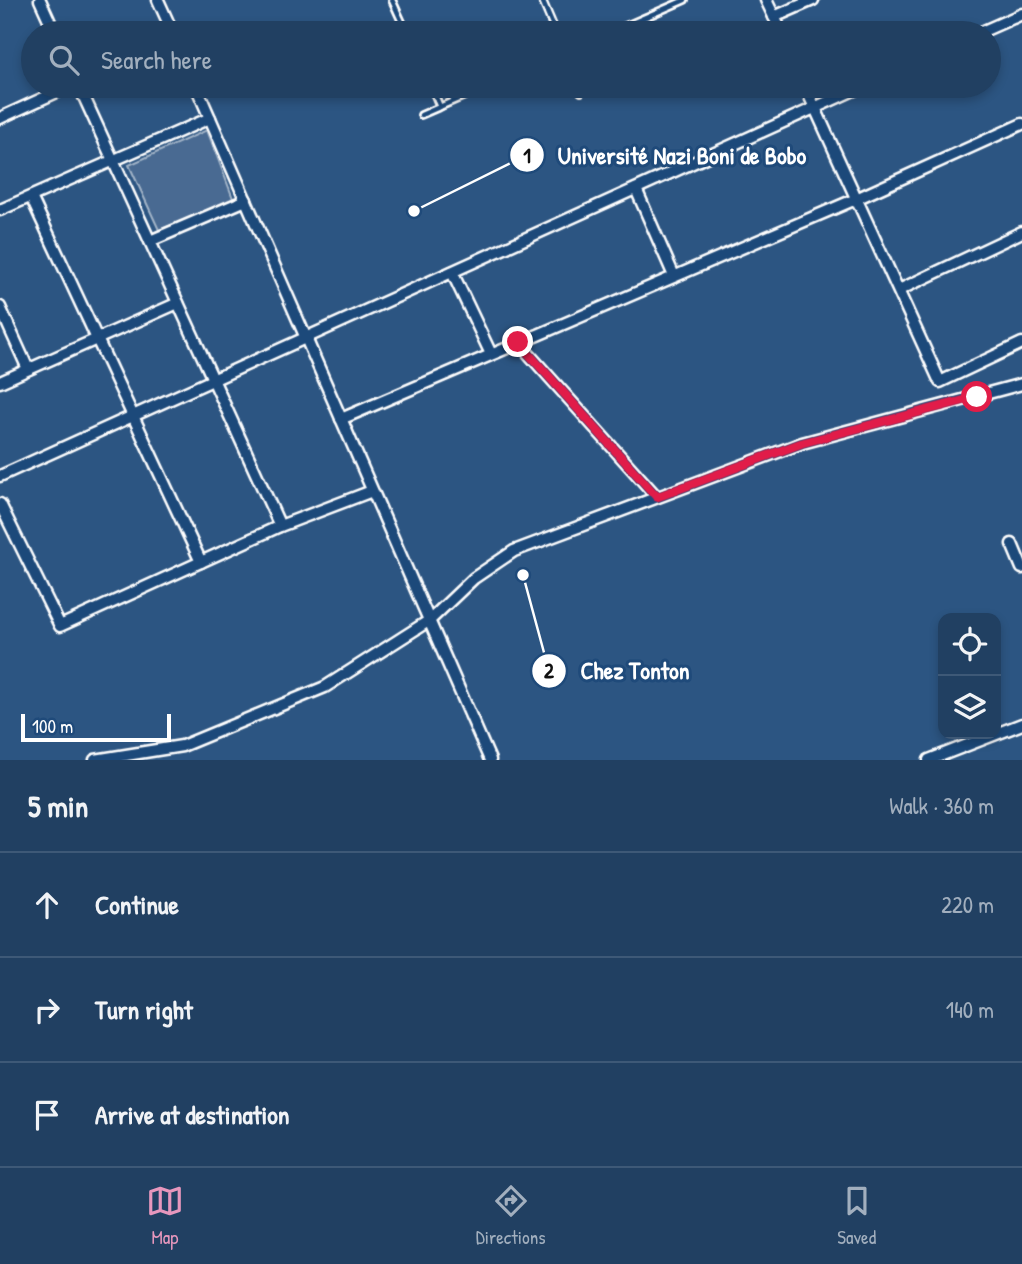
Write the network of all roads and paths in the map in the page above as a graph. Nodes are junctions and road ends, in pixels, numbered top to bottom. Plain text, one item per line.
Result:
1 (40, 0) edge
2 (158, 0) edge
3 (391, 0) edge
4 (542, 0) edge
5 (685, 0) edge
6 (766, 0) edge
7 (813, 0) edge
8 (1022, 14) edge
9 (775, 17) junction
10 (50, 21) edge
11 (168, 21) edge
12 (401, 21) edge
13 (551, 21) edge
14 (637, 21) edge
15 (777, 21) edge
16 (1001, 23) edge
17 (41, 98) edge
18 (84, 98) edge
19 (201, 98) edge
20 (436, 98) edge
21 (461, 98) edge
22 (810, 98) edge
23 (837, 98) edge
24 (440, 107) junction
25 (815, 108) junction
26 (1, 115) edge
27 (421, 115) dead end
28 (210, 118) junction
29 (1022, 124) edge
30 (113, 161) junction
31 (636, 189) junction
32 (31, 197) junction
33 (856, 199) junction
34 (246, 200) junction
35 (0, 210) edge
36 (1022, 232) edge
37 (150, 242) junction
38 (452, 272) junction
39 (674, 276) junction
40 (899, 290) junction
41 (178, 303) junction
42 (0, 307) edge
43 (97, 339) junction
44 (306, 339) junction
45 (518, 342) junction
46 (1022, 343) edge
47 (491, 354) junction
48 (28, 369) junction
49 (213, 381) junction
50 (0, 382) edge
51 (1022, 384) edge
52 (134, 417) junction
53 (341, 419) junction
54 (0, 477) edge
55 (372, 491) junction
56 (657, 497) junction
57 (0, 503) edge
58 (280, 526) junction
59 (1012, 544) dead end
60 (201, 562) junction
61 (1022, 568) edge
62 (429, 621) junction
63 (1022, 724) edge
64 (96, 760) edge
65 (490, 760) edge
66 (929, 760) edge

1 - 10 street
2 - 11 street
3 - 12 lane
4 - 13 lane
5 - 14 lane
6 - 9 street
7 - 9 street
8 - 16 street
9 - 15 street
17 - 26 street
18 - 30 street
19 - 28 street
20 - 24 lane
21 - 24 lane
22 - 25 street
23 - 25 street
24 - 27 lane
25 - 31 street
25 - 33 street
28 - 30 street
28 - 34 street
29 - 33 street
30 - 32 street
30 - 37 street
31 - 38 street
31 - 39 street
32 - 35 street
32 - 43 street
33 - 39 street
33 - 40 street
34 - 37 street
34 - 44 street
36 - 40 street
37 - 41 street
38 - 44 street
38 - 47 street
39 - 45 street
40 - 46 street
41 - 43 street
41 - 49 street
42 - 48 street
43 - 48 street
43 - 52 street
44 - 49 street
44 - 53 street
45 - 47 street
45 - 56 street
47 - 53 street
48 - 50 street
49 - 52 street
49 - 58 street
51 - 56 street
52 - 54 street
52 - 60 street
53 - 55 street
55 - 58 street
55 - 62 street
56 - 62 street
57 - 60 street
58 - 60 street
59 - 61 street
62 - 64 street
62 - 65 street
63 - 66 street

